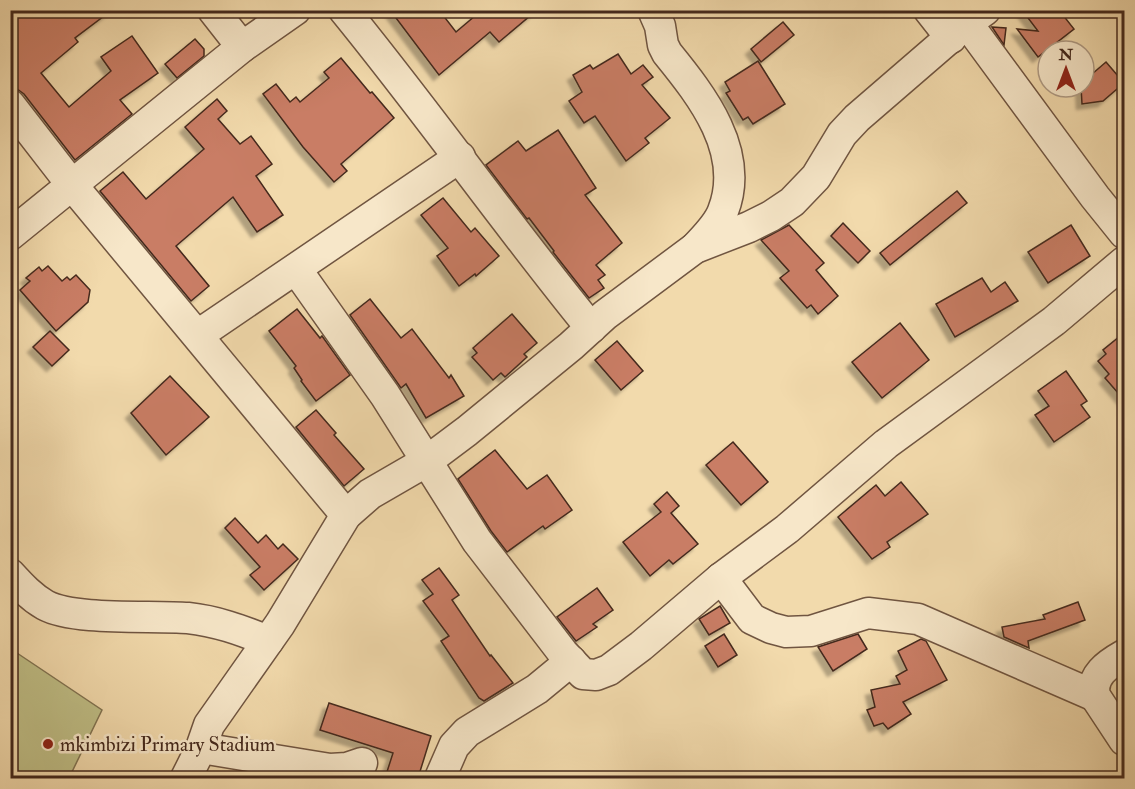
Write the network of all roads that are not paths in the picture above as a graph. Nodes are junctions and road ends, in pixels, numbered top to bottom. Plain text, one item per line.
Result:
1 (213, 10) edge
2 (295, 10) edge
3 (344, 10) edge
4 (653, 10) edge
5 (929, 10) edge
6 (968, 24) edge
7 (242, 47) junction
8 (10, 105) edge
9 (460, 157) junction
10 (72, 185) junction
11 (1125, 233) edge
12 (10, 235) edge
13 (695, 248) junction
14 (1125, 262) edge
15 (296, 269) junction
16 (591, 328) junction
17 (198, 335) junction
18 (427, 461) junction
19 (346, 515) junction
20 (10, 574) edge
21 (721, 578) junction
22 (268, 641) junction
23 (1125, 655) edge
24 (571, 661) junction
25 (1095, 696) junction
26 (1125, 740) edge
27 (201, 748) junction
28 (362, 763) dead end
29 (186, 778) edge
30 (440, 778) edge

1 - 7 street
2 - 7 street
3 - 9 street
4 - 13 street
5 - 6 street
6 - 11 street
6 - 13 street
7 - 10 street
8 - 10 street
9 - 15 street
9 - 16 street
10 - 12 street
10 - 17 street
13 - 16 street
14 - 21 street
15 - 17 street
15 - 18 street
16 - 18 street
17 - 19 street
18 - 19 street
18 - 24 street
19 - 22 street
20 - 22 street
21 - 24 street
21 - 25 street
22 - 27 street
23 - 25 street
24 - 30 street
25 - 26 street
27 - 28 street
27 - 29 street

